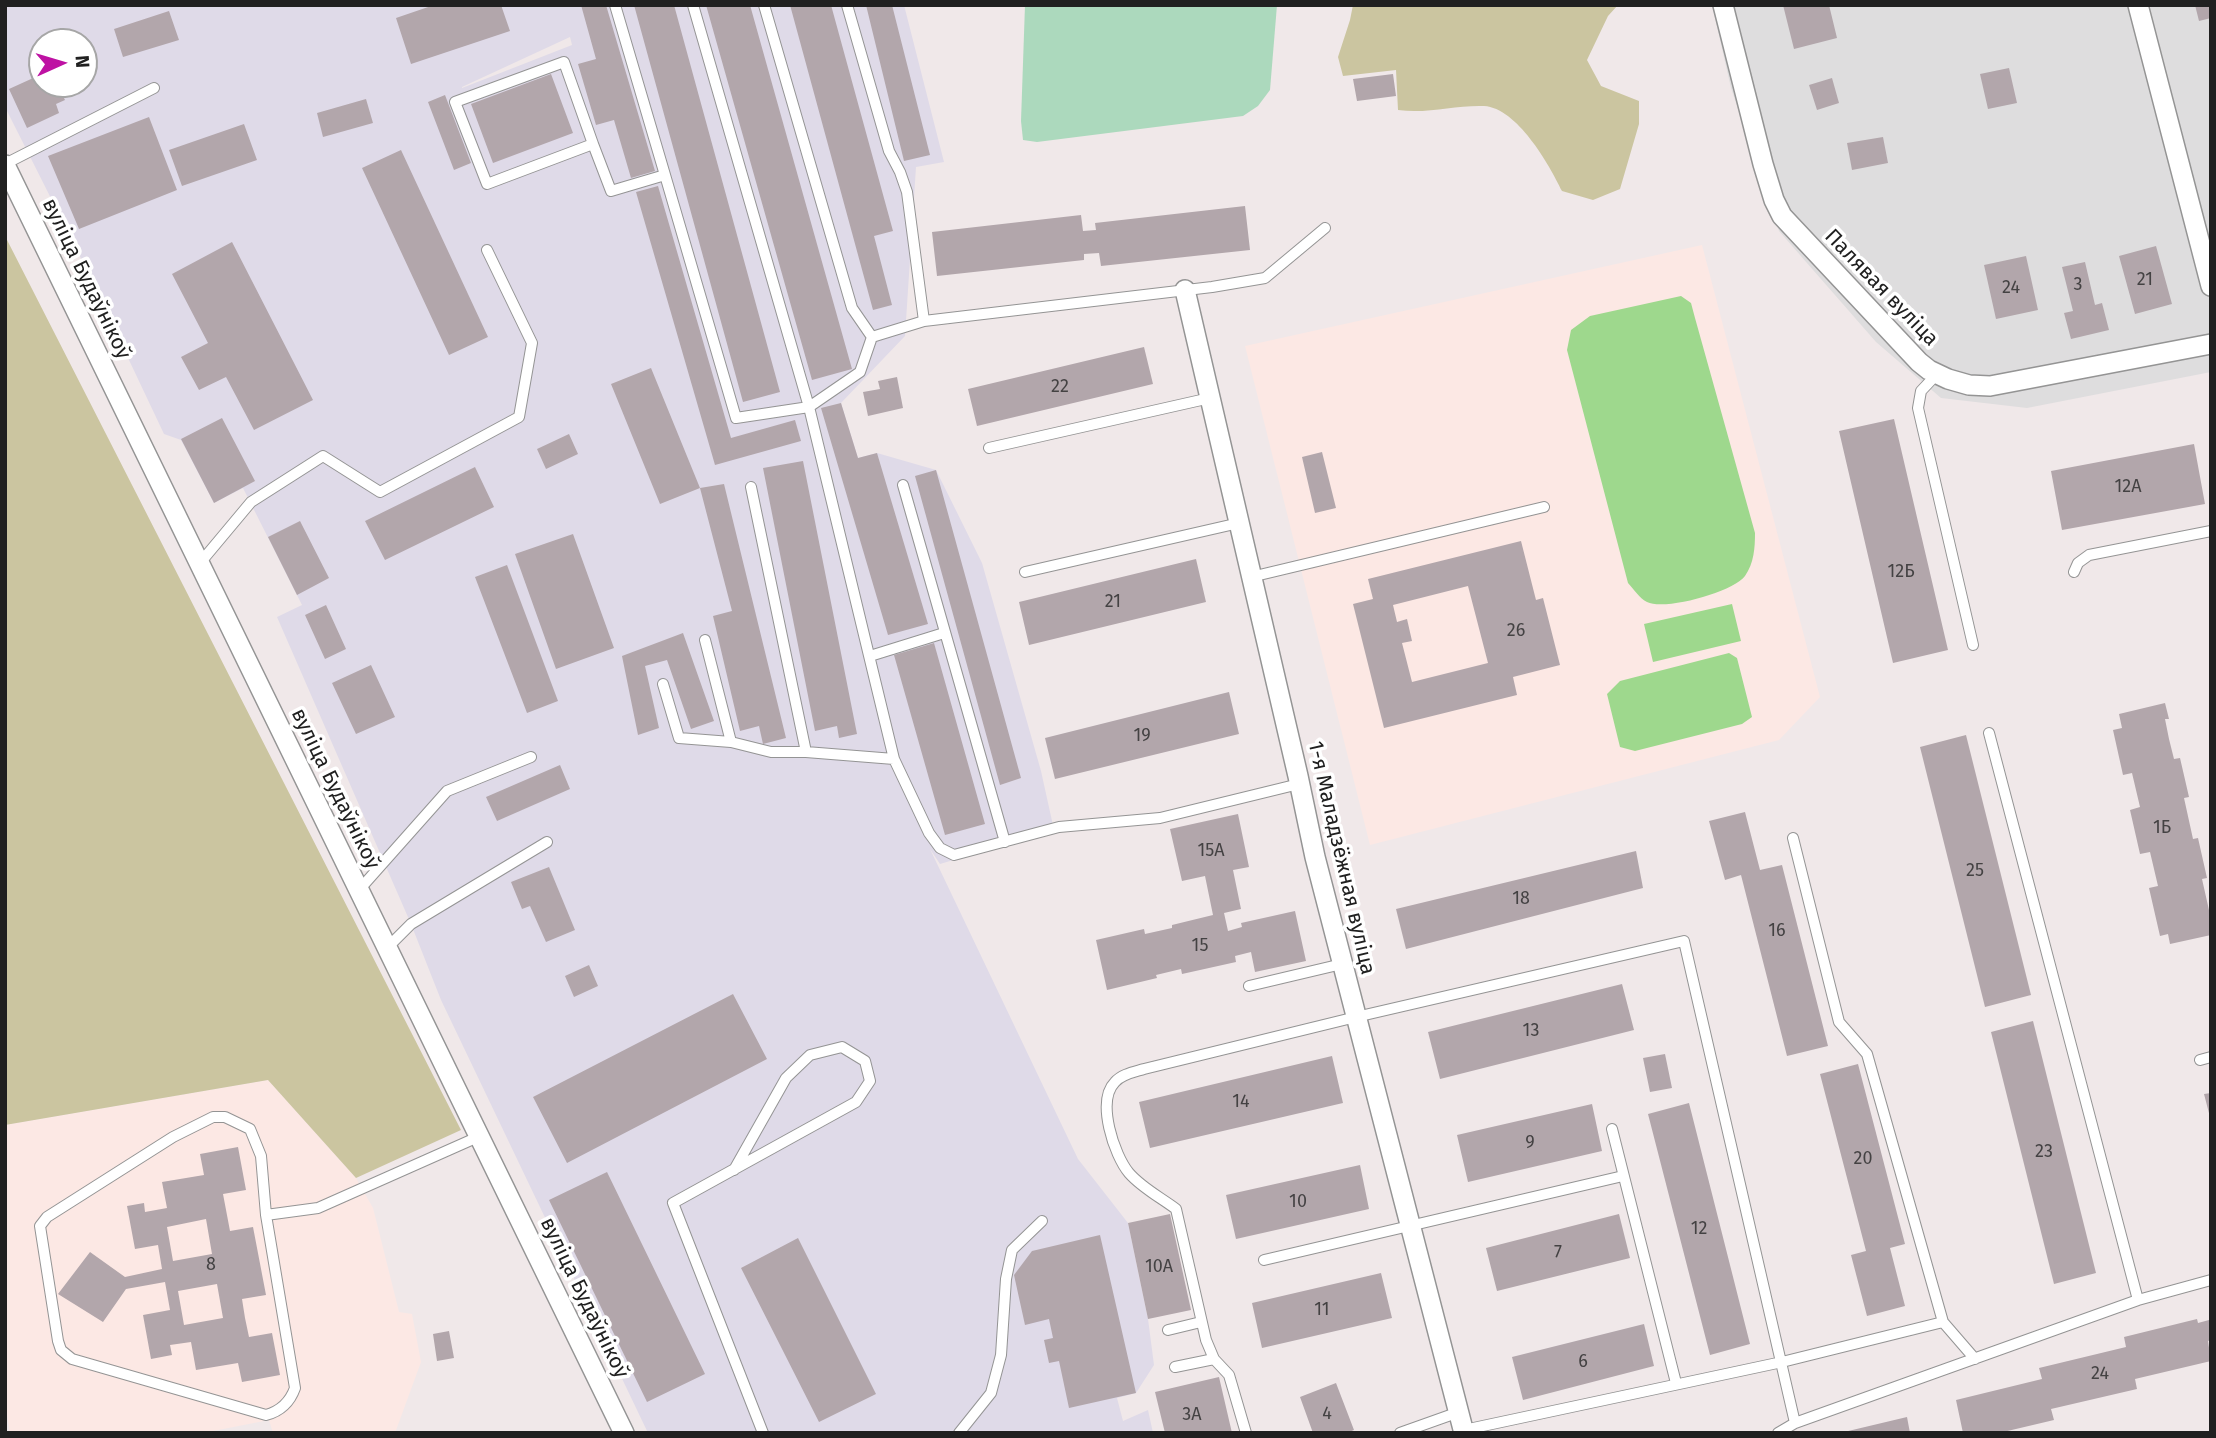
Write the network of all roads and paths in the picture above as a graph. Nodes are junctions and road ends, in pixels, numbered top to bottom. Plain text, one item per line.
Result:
1 (615, 5) edge
2 (693, 5) edge
3 (764, 5) edge
4 (847, 5) edge
5 (1723, 5) edge
6 (2138, 5) edge
7 (154, 88) dead end
8 (593, 144) junction
9 (5, 164) edge
10 (665, 175) junction
11 (1325, 228) dead end
12 (487, 250) dead end
13 (2211, 286) edge
14 (1185, 290) junction
15 (925, 321) junction
16 (872, 337) junction
17 (2211, 344) edge
18 (1937, 374) junction
19 (1210, 398) junction
20 (809, 407) junction
21 (989, 448) dead end
22 (903, 485) dead end
23 (751, 487) dead end
24 (1544, 507) dead end
25 (1239, 523) junction
26 (2211, 531) edge
27 (200, 564) junction
28 (1025, 572) dead end
29 (2074, 572) dead end
30 (1251, 577) junction
31 (944, 633) junction
32 (705, 640) dead end
33 (1973, 645) dead end
34 (870, 656) junction
35 (663, 684) dead end
36 (1989, 733) dead end
37 (731, 742) junction
38 (806, 752) junction
39 (531, 757) dead end
40 (894, 759) junction
41 (1300, 784) junction
42 (1793, 838) dead end
43 (547, 842) dead end
44 (1005, 842) junction
45 (359, 890) junction
46 (386, 948) junction
47 (1342, 964) junction
48 (1250, 986) dead end
49 (1356, 1017) junction
50 (1612, 1129) dead end
51 (478, 1137) junction
52 (734, 1170) junction
53 (1623, 1176) junction
54 (267, 1215) junction
55 (1042, 1221) dead end
56 (1410, 1224) junction
57 (1264, 1260) dead end
58 (2211, 1280) edge
59 (2138, 1300) junction
60 (1201, 1322) junction
61 (1943, 1322) junction
62 (1168, 1329) dead end
63 (1214, 1359) junction
64 (1975, 1359) junction
65 (1782, 1362) junction
66 (1175, 1367) dead end
67 (1676, 1383) junction
68 (1796, 1423) junction
69 (1462, 1425) edge
70 (624, 1433) edge
71 (763, 1433) edge
72 (959, 1433) edge
73 (1246, 1433) edge
74 (1400, 1433) edge
75 (1778, 1433) edge

1 - 10 lane
2 - 20 lane
3 - 16 lane
4 - 15 lane
5 - 18 street, Палявая вуліца
6 - 13 street
7 - 9 lane
8 - 8 lane
8 - 10 lane
9 - 27 street, вуліца Будаўнікоў
10 - 20 lane
11 - 14 lane
12 - 27 lane
14 - 15 lane
14 - 19 street, 1-я Маладзёжная вуліца
15 - 16 lane
16 - 20 lane
17 - 18 street, Палявая вуліца
18 - 33 lane
19 - 21 lane
19 - 25 street, 1-я Маладзёжная вуліца
20 - 34 lane
22 - 31 lane
23 - 38 lane
24 - 30 lane
25 - 28 lane
25 - 30 street, 1-я Маладзёжная вуліца
26 - 29 lane
27 - 45 street, вуліца Будаўнікоў
30 - 41 street, 1-я Маладзёжная вуліца
31 - 34 lane
31 - 44 lane
32 - 37 lane
34 - 40 lane
35 - 37 lane
36 - 59 lane
37 - 38 lane
38 - 40 lane
39 - 45 lane
40 - 44 lane
41 - 44 lane
41 - 47 street, 1-я Маладзёжная вуліца
42 - 61 lane
43 - 46 lane
45 - 46 street, вуліца Будаўнікоў
46 - 51 street, вуліца Будаўнікоў
47 - 48 lane
47 - 49 street, 1-я Маладзёжная вуліца
49 - 56 street, 1-я Маладзёжная вуліца
49 - 60 lane
49 - 65 lane
50 - 53 lane
51 - 54 lane
51 - 70 street, вуліца Будаўнікоў
52 - 52 lane
52 - 71 lane
53 - 56 lane
53 - 67 lane
54 - 54 lane
55 - 72 lane
56 - 57 lane
56 - 69 street, 1-я Маладзёжная вуліца
58 - 59 lane
59 - 64 lane
60 - 62 lane
60 - 63 lane
61 - 64 lane
61 - 65 lane
63 - 66 lane
63 - 73 lane
64 - 68 lane
65 - 67 lane
65 - 68 lane
67 - 69 lane
68 - 75 lane
69 - 74 lane

